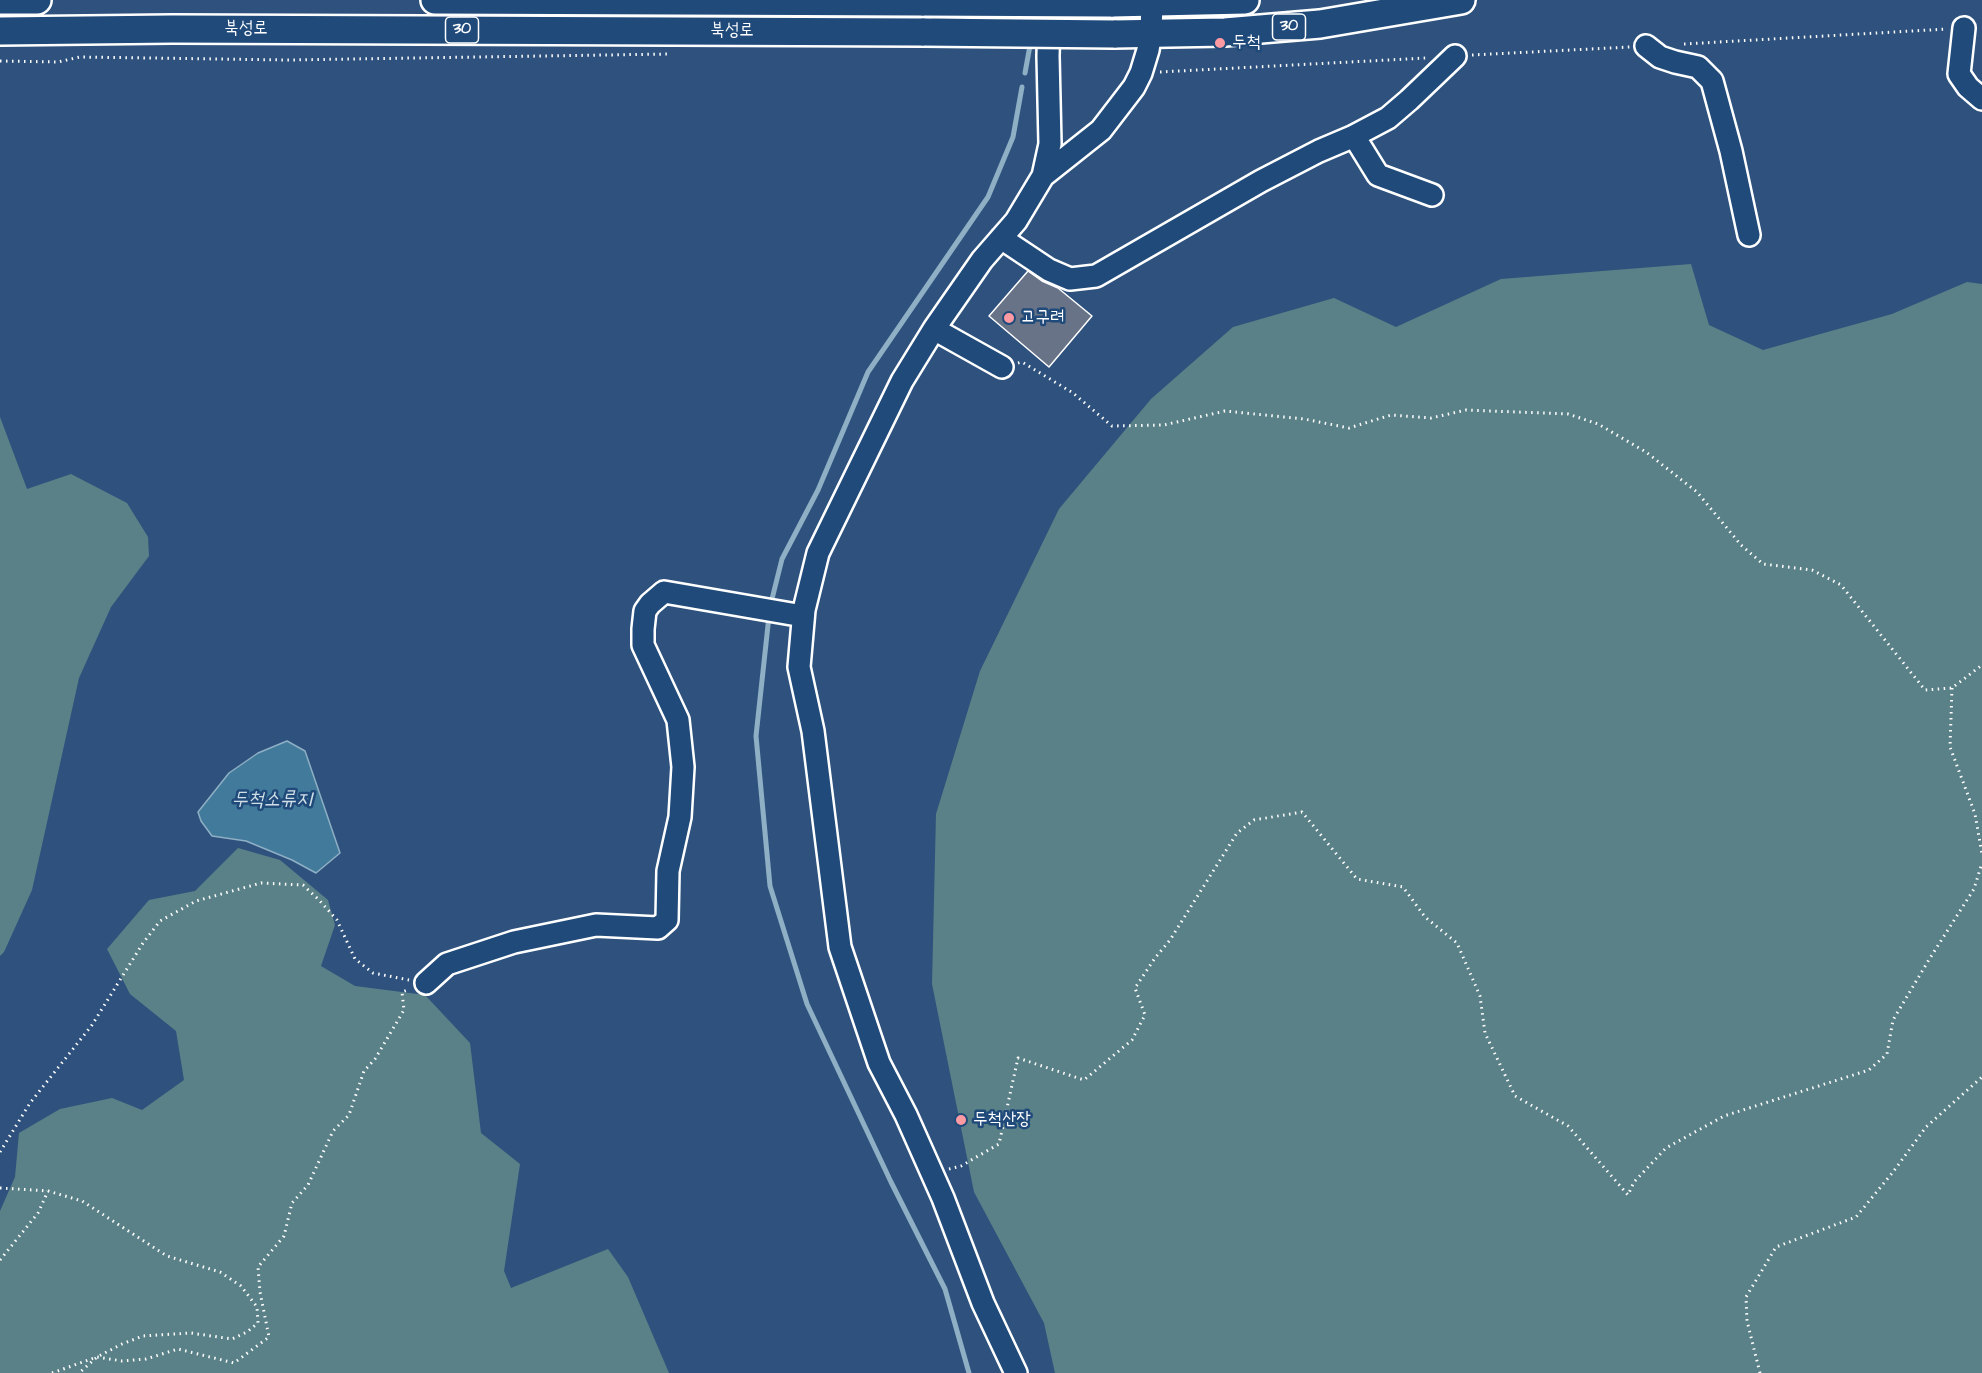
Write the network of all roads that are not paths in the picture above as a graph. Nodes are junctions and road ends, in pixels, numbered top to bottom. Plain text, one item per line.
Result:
1 (0, 0) edge
2 (37, 0) edge
3 (435, 0) edge
4 (1053, 0) edge
5 (1236, 0) edge
6 (1461, 0) edge
7 (1152, 3) junction
8 (1964, 28) road end
9 (0, 31) edge
10 (1151, 32) junction
11 (1646, 46) road end
12 (1455, 56) road end
13 (1982, 99) edge
14 (1352, 137) junction
15 (1043, 176) junction
16 (1432, 195) dead end
17 (1749, 235) dead end
18 (1001, 238) junction
19 (934, 329) junction
20 (1002, 367) road end
21 (797, 616) junction
22 (426, 983) road end
23 (1016, 1373) edge

1 - 2 main road
3 - 7 main road, 북성로 / 30, bridge
4 - 15 street
5 - 7 main road, 북성로 / 30
6 - 10 main road, 북성로 / 30
7 - 10 street
8 - 13 street
9 - 10 main road, 북성로 / 30, bridge
10 - 15 street
11 - 17 street
12 - 14 street
14 - 16 street
14 - 18 street
15 - 18 street
18 - 19 street
19 - 20 street
19 - 21 street
21 - 22 street
21 - 23 street

